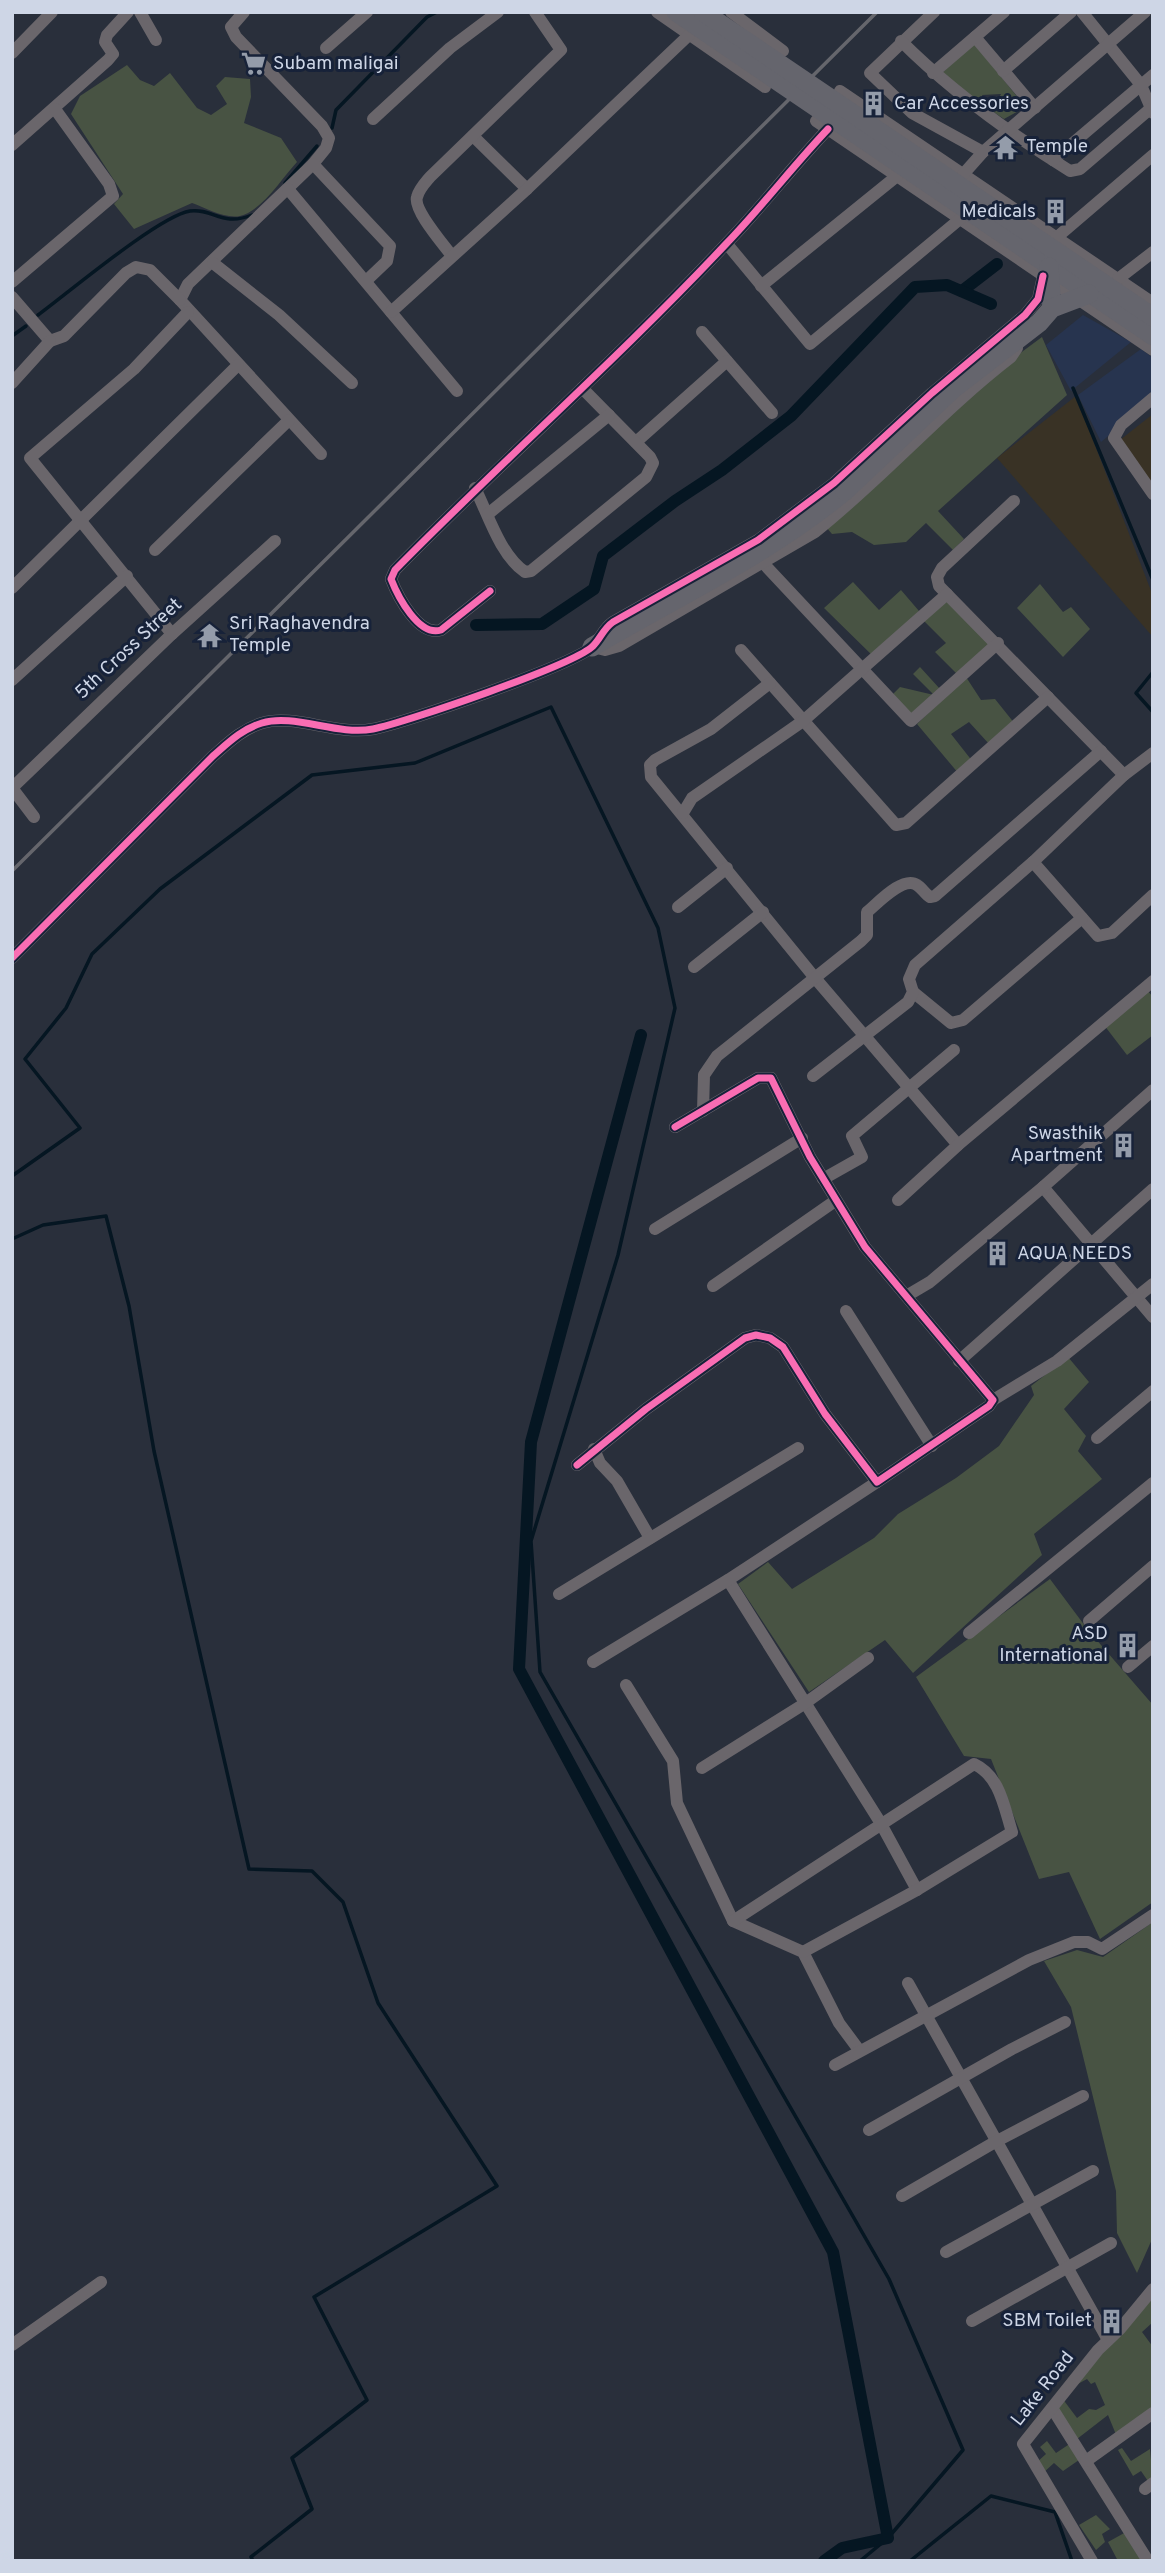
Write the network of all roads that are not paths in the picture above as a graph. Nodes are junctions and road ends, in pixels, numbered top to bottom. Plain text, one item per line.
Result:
1 (52, 12) edge
2 (128, 12) edge
3 (140, 12) edge
4 (244, 12) edge
5 (367, 12) edge
6 (498, 12) edge
7 (535, 12) edge
8 (657, 12) edge
9 (702, 12) edge
10 (731, 12) edge
11 (934, 12) edge
12 (1004, 12) edge
13 (1071, 12) edge
14 (1082, 12) edge
15 (1145, 12) edge
16 (675, 18) edge
17 (689, 35) junction
18 (975, 37) junction
19 (156, 40) dead end
20 (901, 41) junction
21 (1108, 44) junction
22 (326, 48) dead end
23 (783, 51) dead end
24 (12, 53) edge
25 (1003, 71) junction
26 (933, 73) junction
27 (1153, 75) edge
28 (1141, 85) junction
29 (765, 87) dead end
30 (840, 91) dead end
31 (54, 108) junction
32 (1035, 108) junction
33 (1152, 111) edge
34 (373, 120) dead end
35 (816, 121) dead end
36 (1010, 129) junction
37 (828, 130) junction
38 (473, 136) junction
39 (12, 145) edge
40 (983, 152) junction
41 (1153, 155) edge
42 (1054, 160) junction
43 (313, 164) junction
44 (962, 174) junction
45 (897, 176) junction
46 (288, 189) junction
47 (527, 189) junction
48 (939, 204) junction
49 (960, 219) junction
50 (1056, 238) junction
51 (727, 244) junction
52 (1153, 252) edge
53 (452, 256) junction
54 (213, 263) junction
55 (1046, 271) junction
56 (1118, 279) junction
57 (366, 281) junction
58 (12, 282) edge
59 (761, 286) junction
60 (1089, 294) junction
61 (12, 297) edge
62 (180, 300) junction
63 (1153, 303) edge
64 (1052, 308) junction
65 (188, 312) junction
66 (391, 312) junction
67 (1153, 317) edge
68 (1011, 329) junction
69 (702, 332) dead end
70 (1153, 336) edge
71 (50, 341) junction
72 (1153, 350) edge
73 (727, 361) junction
74 (238, 365) junction
75 (12, 383) edge
76 (352, 383) dead end
77 (582, 388) junction
78 (457, 391) dead end
79 (1153, 398) edge
80 (772, 413) dead end
81 (609, 415) junction
82 (289, 420) junction
83 (636, 442) junction
84 (874, 447) junction
85 (321, 454) dead end
86 (890, 464) junction
87 (475, 488) junction
88 (1153, 494) edge
89 (1014, 501) dead end
90 (488, 514) junction
91 (80, 523) junction
92 (275, 541) dead end
93 (155, 550) dead end
94 (764, 564) junction
95 (127, 576) junction
96 (12, 588) edge
97 (490, 591) dead end
98 (947, 594) junction
99 (172, 634) junction
100 (999, 643) junction
101 (593, 647) junction
102 (741, 650) dead end
103 (863, 671) junction
104 (12, 680) edge
105 (770, 683) junction
106 (1048, 697) junction
107 (803, 721) junction
108 (1101, 751) junction
109 (1153, 752) edge
110 (1124, 775) junction
111 (12, 788) edge
112 (683, 813) junction
113 (34, 817) dead end
114 (1033, 862) junction
115 (727, 868) junction
116 (1153, 895) edge
117 (678, 907) dead end
118 (763, 912) junction
119 (1082, 918) junction
120 (12, 958) edge
121 (694, 967) dead end
122 (815, 978) junction
123 (1153, 981) edge
124 (913, 992) junction
125 (863, 1035) junction
126 (954, 1050) dead end
127 (813, 1076) dead end
128 (909, 1088) junction
129 (1153, 1090) edge
130 (703, 1111) junction
131 (675, 1128) dead end
132 (802, 1138) junction
133 (958, 1145) junction
134 (823, 1179) junction
135 (1043, 1187) junction
136 (1153, 1189) edge
137 (898, 1200) dead end
138 (835, 1201) junction
139 (655, 1229) dead end
140 (1090, 1242) junction
141 (1153, 1284) edge
142 (713, 1286) dead end
143 (908, 1295) junction
144 (1136, 1298) junction
145 (846, 1311) dead end
146 (1153, 1317) edge
147 (959, 1361) junction
148 (1153, 1391) edge
149 (993, 1400) junction
150 (1097, 1438) dead end
151 (932, 1446) junction
152 (798, 1448) dead end
153 (594, 1449) junction
154 (577, 1465) dead end
155 (877, 1482) junction
156 (1152, 1486) edge
157 (650, 1538) junction
158 (1153, 1566) edge
159 (728, 1580) junction
160 (559, 1594) dead end
161 (1089, 1621) dead end
162 (969, 1633) dead end
163 (1153, 1646) edge
164 (868, 1658) dead end
165 (593, 1662) dead end
166 (1128, 1667) dead end
167 (626, 1685) dead end
168 (804, 1704) junction
169 (702, 1768) dead end
170 (880, 1822) junction
171 (917, 1890) junction
172 (1153, 1915) edge
173 (733, 1921) junction
174 (803, 1952) junction
175 (908, 1983) dead end
176 (926, 2015) junction
177 (1065, 2022) dead end
178 (859, 2050) junction
179 (835, 2065) dead end
180 (960, 2079) junction
181 (1083, 2096) dead end
182 (869, 2130) dead end
183 (995, 2141) junction
184 (1093, 2171) dead end
185 (902, 2196) dead end
186 (1033, 2204) junction
187 (1111, 2243) dead end
188 (946, 2252) dead end
189 (1065, 2267) junction
190 (101, 2282) dead end
191 (1153, 2288) edge
192 (972, 2321) dead end
193 (1108, 2340) junction
194 (12, 2345) edge
195 (1052, 2408) junction
196 (1153, 2413) edge
197 (1086, 2461) junction
198 (1149, 2557) edge
199 (1092, 2561) edge

1 - 24 street
2 - 31 street
3 - 19 street
4 - 43 street
5 - 22 street
6 - 34 street
7 - 38 street
8 - 16 street
9 - 67 highway, bridge
10 - 23 street
11 - 20 street
12 - 18 street
13 - 25 street
14 - 21 street
15 - 21 street
16 - 17 street
16 - 55 highway, bridge
17 - 29 street
17 - 47 street
18 - 25 street
18 - 26 street
20 - 26 street
20 - 40 street
21 - 28 street
21 - 32 street
25 - 32 street
26 - 36 street
27 - 28 street
28 - 33 street
28 - 42 street
30 - 44 street
31 - 39 street
31 - 58 street
32 - 36 street
33 - 42 street
35 - 37 street
36 - 40 street
36 - 42 street
37 - 45 street
37 - 51 street
38 - 47 street
38 - 53 street
40 - 44 street
41 - 50 street
43 - 46 street
43 - 57 street
44 - 48 street
44 - 50 street
45 - 48 street
45 - 59 street
46 - 54 street
46 - 57 street
47 - 53 street
48 - 49 street
49 - 55 street
49 - 59 street
50 - 56 street
51 - 59 street
51 - 77 street
52 - 56 street
53 - 66 street
54 - 62 street
54 - 76 street
55 - 60 highway, bridge
55 - 64 highway, bridge
55 - 68 street
55 - 72 street
56 - 63 street
57 - 66 street
60 - 64 highway, bridge
60 - 70 highway, bridge
61 - 71 street
62 - 65 street
62 - 71 street
64 - 101 highway, bridge
65 - 74 street
65 - 91 street
66 - 78 street
68 - 84 street
68 - 86 street
69 - 73 street
71 - 75 street
73 - 80 street
73 - 83 street
74 - 82 street
74 - 91 street
77 - 81 street
77 - 87 street
79 - 88 street
81 - 83 street
81 - 90 street
82 - 85 street
82 - 93 street
83 - 90 street
84 - 86 street
84 - 101 street
86 - 94 street
87 - 90 street
87 - 97 street
89 - 98 street
91 - 95 street
91 - 96 street
92 - 99 street, 5th Cross Street
94 - 101 street
94 - 103 street
95 - 99 street
95 - 104 street
98 - 100 street
98 - 103 street
99 - 111 street, 5th Cross Street
100 - 103 street
100 - 106 street
101 - 120 street
102 - 105 street
103 - 107 street
105 - 107 street
105 - 112 street
106 - 107 street
106 - 108 street
107 - 112 street
108 - 110 street
108 - 122 street
109 - 110 street
110 - 114 street
111 - 113 street
112 - 115 street
114 - 119 street
114 - 124 street
115 - 117 street
115 - 118 street
116 - 119 street
118 - 121 street
118 - 122 street
119 - 124 street
122 - 125 street
122 - 130 street
123 - 133 street
124 - 125 street
125 - 127 street
125 - 128 street
126 - 128 street
128 - 133 street
128 - 134 street
129 - 135 street
130 - 131 street
130 - 132 street
132 - 134 street
132 - 139 street
133 - 137 street
134 - 138 street
135 - 140 street
135 - 143 street
136 - 140 street
138 - 142 street
138 - 143 street
140 - 144 street
140 - 147 street
141 - 144 street
143 - 147 street
144 - 146 street
144 - 149 street
145 - 151 street
147 - 149 street
148 - 150 street
149 - 151 street
151 - 155 street
152 - 157 street
153 - 154 street
153 - 155 street
153 - 157 street
155 - 159 street
156 - 162 street
157 - 160 street
158 - 161 street
159 - 165 street
159 - 168 street
163 - 166 street
164 - 168 street
167 - 173 street
168 - 169 street
168 - 170 street
170 - 171 street
170 - 171 street
170 - 173 street
171 - 174 street
172 - 176 street
173 - 174 street
174 - 178 street
175 - 176 street
176 - 178 street
176 - 180 street
177 - 180 street
178 - 179 street
180 - 182 street
180 - 183 street
181 - 183 street
183 - 185 street
183 - 186 street
184 - 186 street
186 - 188 street
186 - 189 street
187 - 189 street
189 - 192 street
189 - 193 street
190 - 194 street
191 - 193 street, Lake Road
193 - 195 street, Lake Road
195 - 197 street
195 - 199 street, Lake Road
196 - 197 street
197 - 198 street

